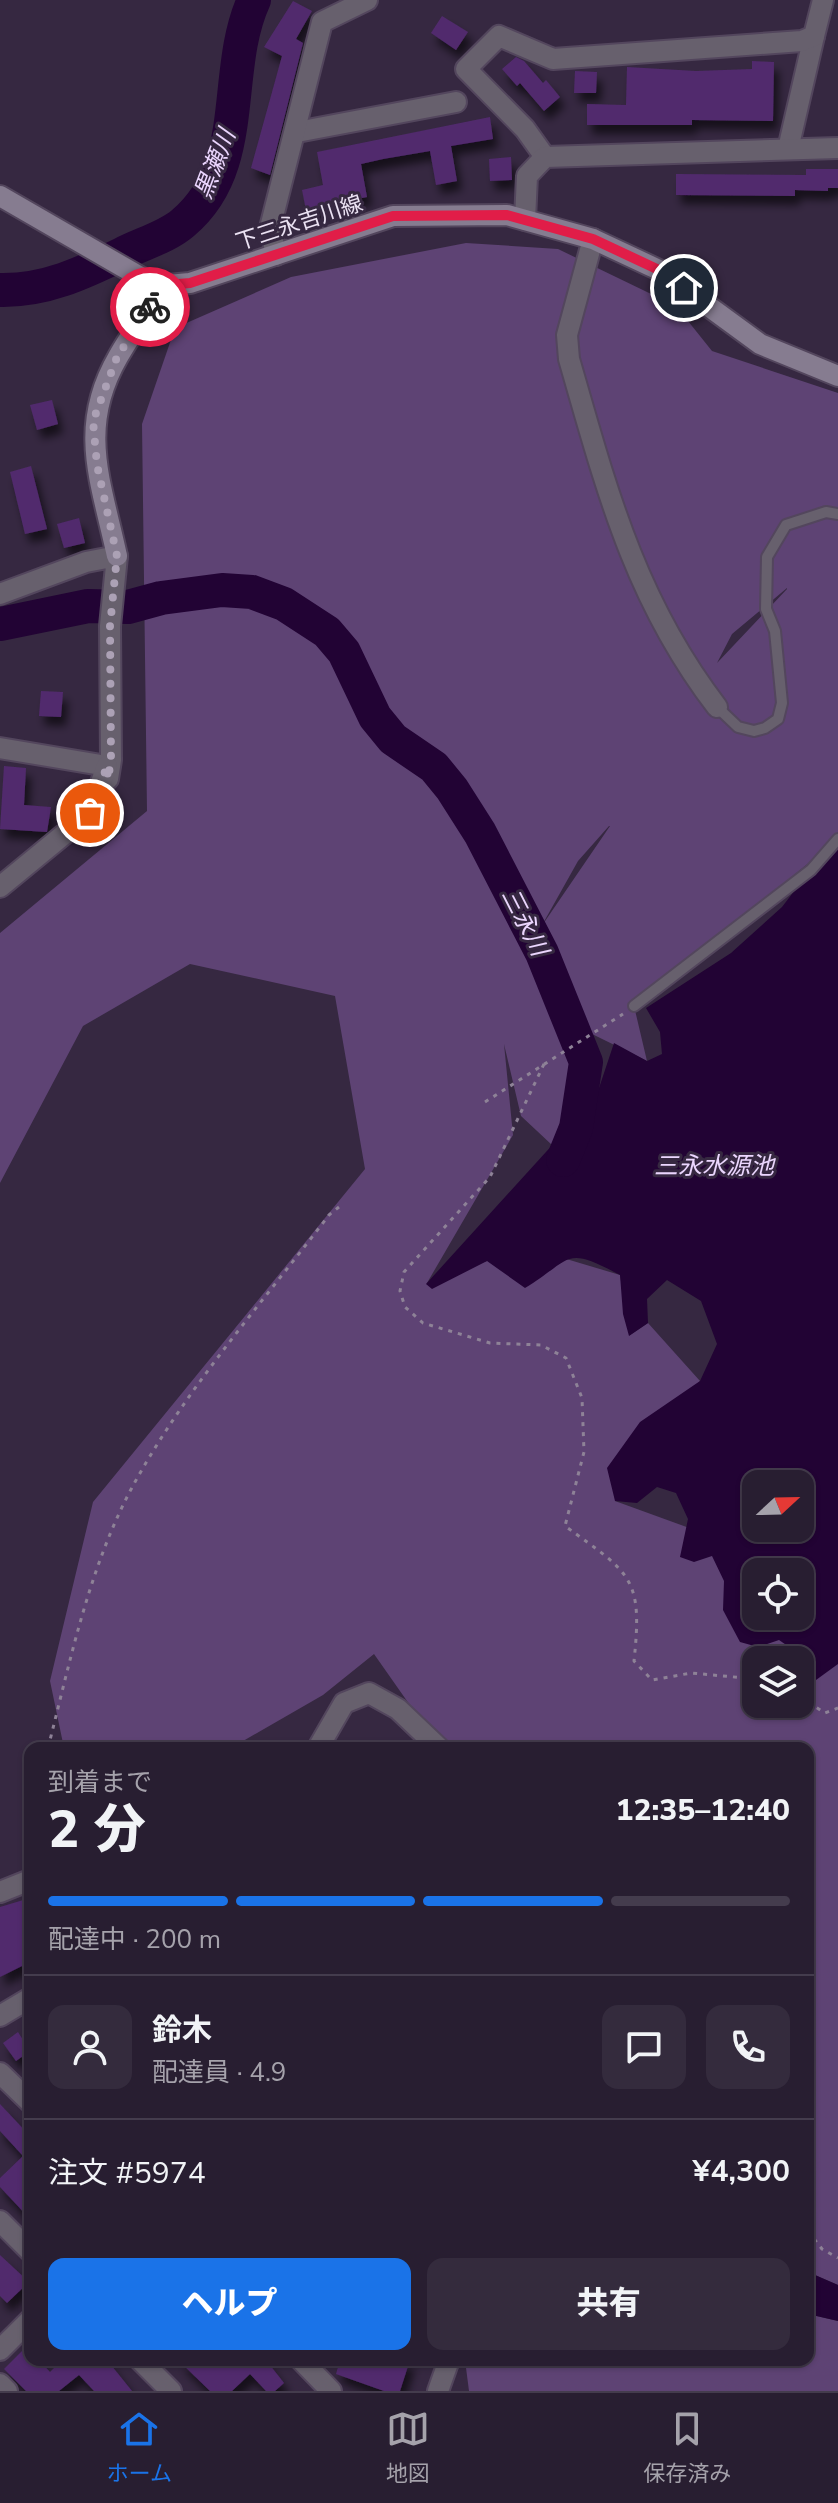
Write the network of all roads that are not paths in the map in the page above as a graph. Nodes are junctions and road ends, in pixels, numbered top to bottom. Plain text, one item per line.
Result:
1 (367, 0) edge
2 (823, 0) edge
3 (814, 36) junction
4 (456, 102) dead end
5 (297, 132) junction
6 (838, 148) edge
7 (788, 149) junction
8 (545, 157) junction
9 (0, 196) edge
10 (525, 220) junction
11 (593, 239) junction
12 (276, 255) junction
13 (150, 283) junction
14 (838, 376) edge
15 (838, 514) edge
16 (117, 556) junction
17 (0, 594) edge
18 (717, 707) joint
19 (0, 748) edge
20 (107, 766) junction
21 (838, 839) edge
22 (4, 879) edge
23 (634, 1006) road end
24 (321, 1742) edge
25 (433, 1742) edge
26 (24, 1882) edge
27 (0, 1892) edge
28 (24, 2002) edge
29 (0, 2016) edge
30 (0, 2073) edge
31 (24, 2096) edge
32 (0, 2221) edge
33 (24, 2245) edge
34 (24, 2326) edge
35 (0, 2350) edge
36 (146, 2366) edge
37 (312, 2366) edge
38 (447, 2366) edge
39 (0, 2384) edge
40 (7, 2391) edge
41 (171, 2391) edge
42 (331, 2391) edge
43 (438, 2391) edge

1 - 5 street
2 - 3 street
3 - 7 street
3 - 8 street
4 - 5 street
5 - 12 street
6 - 7 street
7 - 8 street
8 - 10 street
9 - 13 main road
10 - 11 main road, 下三永吉川線
10 - 12 main road, 下三永吉川線
11 - 14 main road, 下三永吉川線
11 - 18 street
12 - 13 main road, 下三永吉川線
13 - 16 main road
15 - 18 lane
16 - 17 street
16 - 20 street
19 - 20 street
20 - 22 street
21 - 23 lane
24 - 25 street
26 - 27 street
28 - 29 street
30 - 31 street
32 - 33 street
34 - 35 street
36 - 41 street
37 - 42 street
38 - 43 street
39 - 40 street

